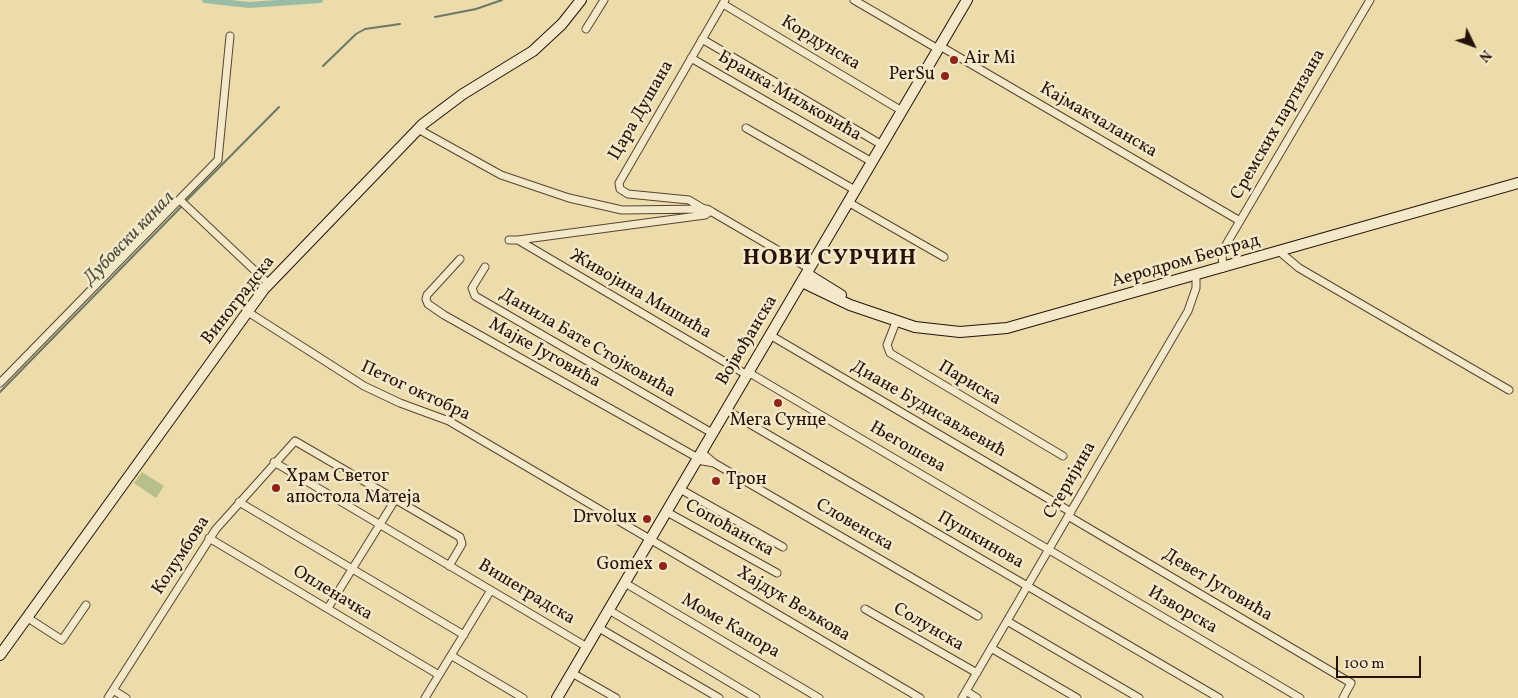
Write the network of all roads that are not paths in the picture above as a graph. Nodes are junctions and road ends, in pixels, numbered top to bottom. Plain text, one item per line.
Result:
1 (581, 0) edge
2 (604, 0) edge
3 (854, 0) edge
4 (967, 0) edge
5 (1370, 0) edge
6 (724, 2) edge
7 (586, 29) dead end
8 (230, 36) dead end
9 (702, 39) junction
10 (939, 47) junction
11 (691, 58) junction
12 (902, 111) junction
13 (746, 128) dead end
14 (418, 129) junction
15 (882, 145) junction
16 (872, 162) junction
17 (1518, 183) edge
18 (855, 190) junction
19 (848, 202) junction
20 (184, 203) junction
21 (707, 210) junction
22 (1240, 221) junction
23 (509, 240) dead end
24 (518, 240) junction
25 (1280, 252) junction
26 (944, 256) dead end
27 (460, 260) dead end
28 (485, 267) dead end
29 (1223, 268) junction
30 (806, 275) junction
31 (1196, 276) junction
32 (269, 284) junction
33 (820, 291) junction
34 (788, 306) junction
35 (861, 308) junction
36 (248, 312) junction
37 (896, 322) junction
38 (770, 335) junction
39 (748, 374) junction
40 (0, 383) edge
41 (1509, 390) dead end
42 (726, 410) junction
43 (712, 433) junction
44 (295, 441) joint
45 (1063, 456) dead end
46 (699, 457) junction
47 (274, 462) junction
48 (680, 490) junction
49 (395, 500) junction
50 (239, 502) junction
51 (667, 512) junction
52 (1070, 514) junction
53 (379, 526) junction
54 (209, 538) junction
55 (650, 539) junction
56 (783, 547) dead end
57 (1049, 550) junction
58 (449, 566) junction
59 (352, 570) junction
60 (777, 573) dead end
61 (625, 583) junction
62 (1028, 586) junction
63 (491, 590) junction
64 (86, 605) dead end
65 (328, 608) junction
66 (864, 609) dead end
67 (609, 610) junction
68 (978, 616) dead end
69 (28, 618) junction
70 (1008, 621) junction
71 (599, 628) junction
72 (464, 635) junction
73 (587, 647) junction
74 (991, 648) junction
75 (0, 654) edge
76 (452, 656) junction
77 (572, 673) junction
78 (976, 673) junction
79 (439, 675) junction
80 (113, 690) junction
81 (964, 695) edge
82 (108, 698) edge
83 (126, 698) edge
84 (425, 698) edge
85 (523, 698) edge
86 (557, 698) edge
87 (616, 698) edge
88 (720, 698) edge
89 (756, 698) edge
90 (820, 698) edge
91 (920, 698) edge
92 (977, 698) edge
93 (1077, 698) edge
94 (1139, 698) edge
95 (1219, 698) edge
96 (1300, 698) edge
97 (1343, 698) edge

1 - 14 street, Виноградска
2 - 7 street
3 - 10 street, Кајмакчаланска
4 - 10 street, Војвођанска
5 - 22 street, Сремских партизана
6 - 9 street, Цара Душана
6 - 12 street, Кордунска
8 - 20 street
9 - 11 street, Цара Душана
9 - 15 street
10 - 12 street, Војвођанска
10 - 22 street, Кајмакчаланска
11 - 16 street, Бранка Миљковића
11 - 21 street, Цара Душана
12 - 15 street, Војвођанска
13 - 18 street
14 - 21 street
14 - 32 street, Виноградска
15 - 16 street, Војвођанска
16 - 18 street, Војвођанска
17 - 25 street, Аеродром Београд
18 - 19 street, Војвођанска
19 - 26 street
19 - 30 street, Војвођанска
20 - 32 street
20 - 40 street
21 - 24 street, Живојина Мишића
21 - 30 street
22 - 29 street, Сремских партизана
23 - 24 street, Живојина Мишића
24 - 39 street, Живојина Мишића
25 - 29 street, Аеродром Београд
25 - 41 street
27 - 46 street, Мајке Југовића
28 - 43 street, Данила Бате Стојковића
29 - 31 street, Аеродром Београд
30 - 33 street, Аеродром Београд
30 - 34 street, Војвођанска
30 - 35 street, Аеродром Београд
31 - 37 street, Аеродром Београд
31 - 52 street, Стеријина
32 - 36 street, Виноградска
33 - 34 street
33 - 35 street, Аеродром Београд
34 - 38 street, Војвођанска
35 - 37 street, Аеродром Београд
36 - 55 street, Петог октобра
36 - 69 street, Виноградска
37 - 45 street, Париска
38 - 39 street, Војвођанска
38 - 52 street, Диане Будисављевић
39 - 42 street, Војвођанска
39 - 57 street, Његошева
42 - 43 street, Војвођанска
42 - 62 street, Пушкинова
43 - 46 street, Војвођанска
44 - 47 street, Колумбова
44 - 49 street, Вишеградска
46 - 48 street, Војвођанска
46 - 68 street, Словенска
47 - 50 street, Колумбова
47 - 53 street, Вишеградска
48 - 51 street, Војвођанска
48 - 56 street
49 - 53 street
49 - 58 street, Вишеградска
50 - 54 street, Колумбова
50 - 59 street
51 - 55 street, Војвођанска
51 - 60 street, Сопоћанска
52 - 57 street, Стеријина
52 - 97 street, Девет Југовића
53 - 58 street, Вишеградска
53 - 59 street
54 - 65 street, Опленачка
54 - 80 street, Колумбова
55 - 61 street, Војвођанска
55 - 91 street, Хајдук Вељкова
57 - 62 street, Стеријина
57 - 96 street, Изворска
58 - 63 street, Вишеградска
59 - 65 street
59 - 72 street
61 - 67 street, Војвођанска
61 - 90 street, Моме Капора
62 - 70 street, Стеријина
62 - 95 street, Пушкинова
63 - 72 street
63 - 73 street, Вишеградска
64 - 69 street
65 - 79 street, Опленачка
66 - 78 street, Солунска
67 - 71 street, Војвођанска
67 - 89 street
69 - 75 street, Виноградска
70 - 74 street, Стеријина
70 - 94 street
71 - 73 street, Војвођанска
71 - 88 street
72 - 76 street
73 - 77 street, Војвођанска
74 - 78 street, Стеријина
74 - 93 street
76 - 79 street
76 - 85 street
77 - 86 street, Војвођанска
77 - 87 street
78 - 81 street, Стеријина
79 - 84 street
80 - 82 street, Колумбова
80 - 83 street
81 - 92 street

